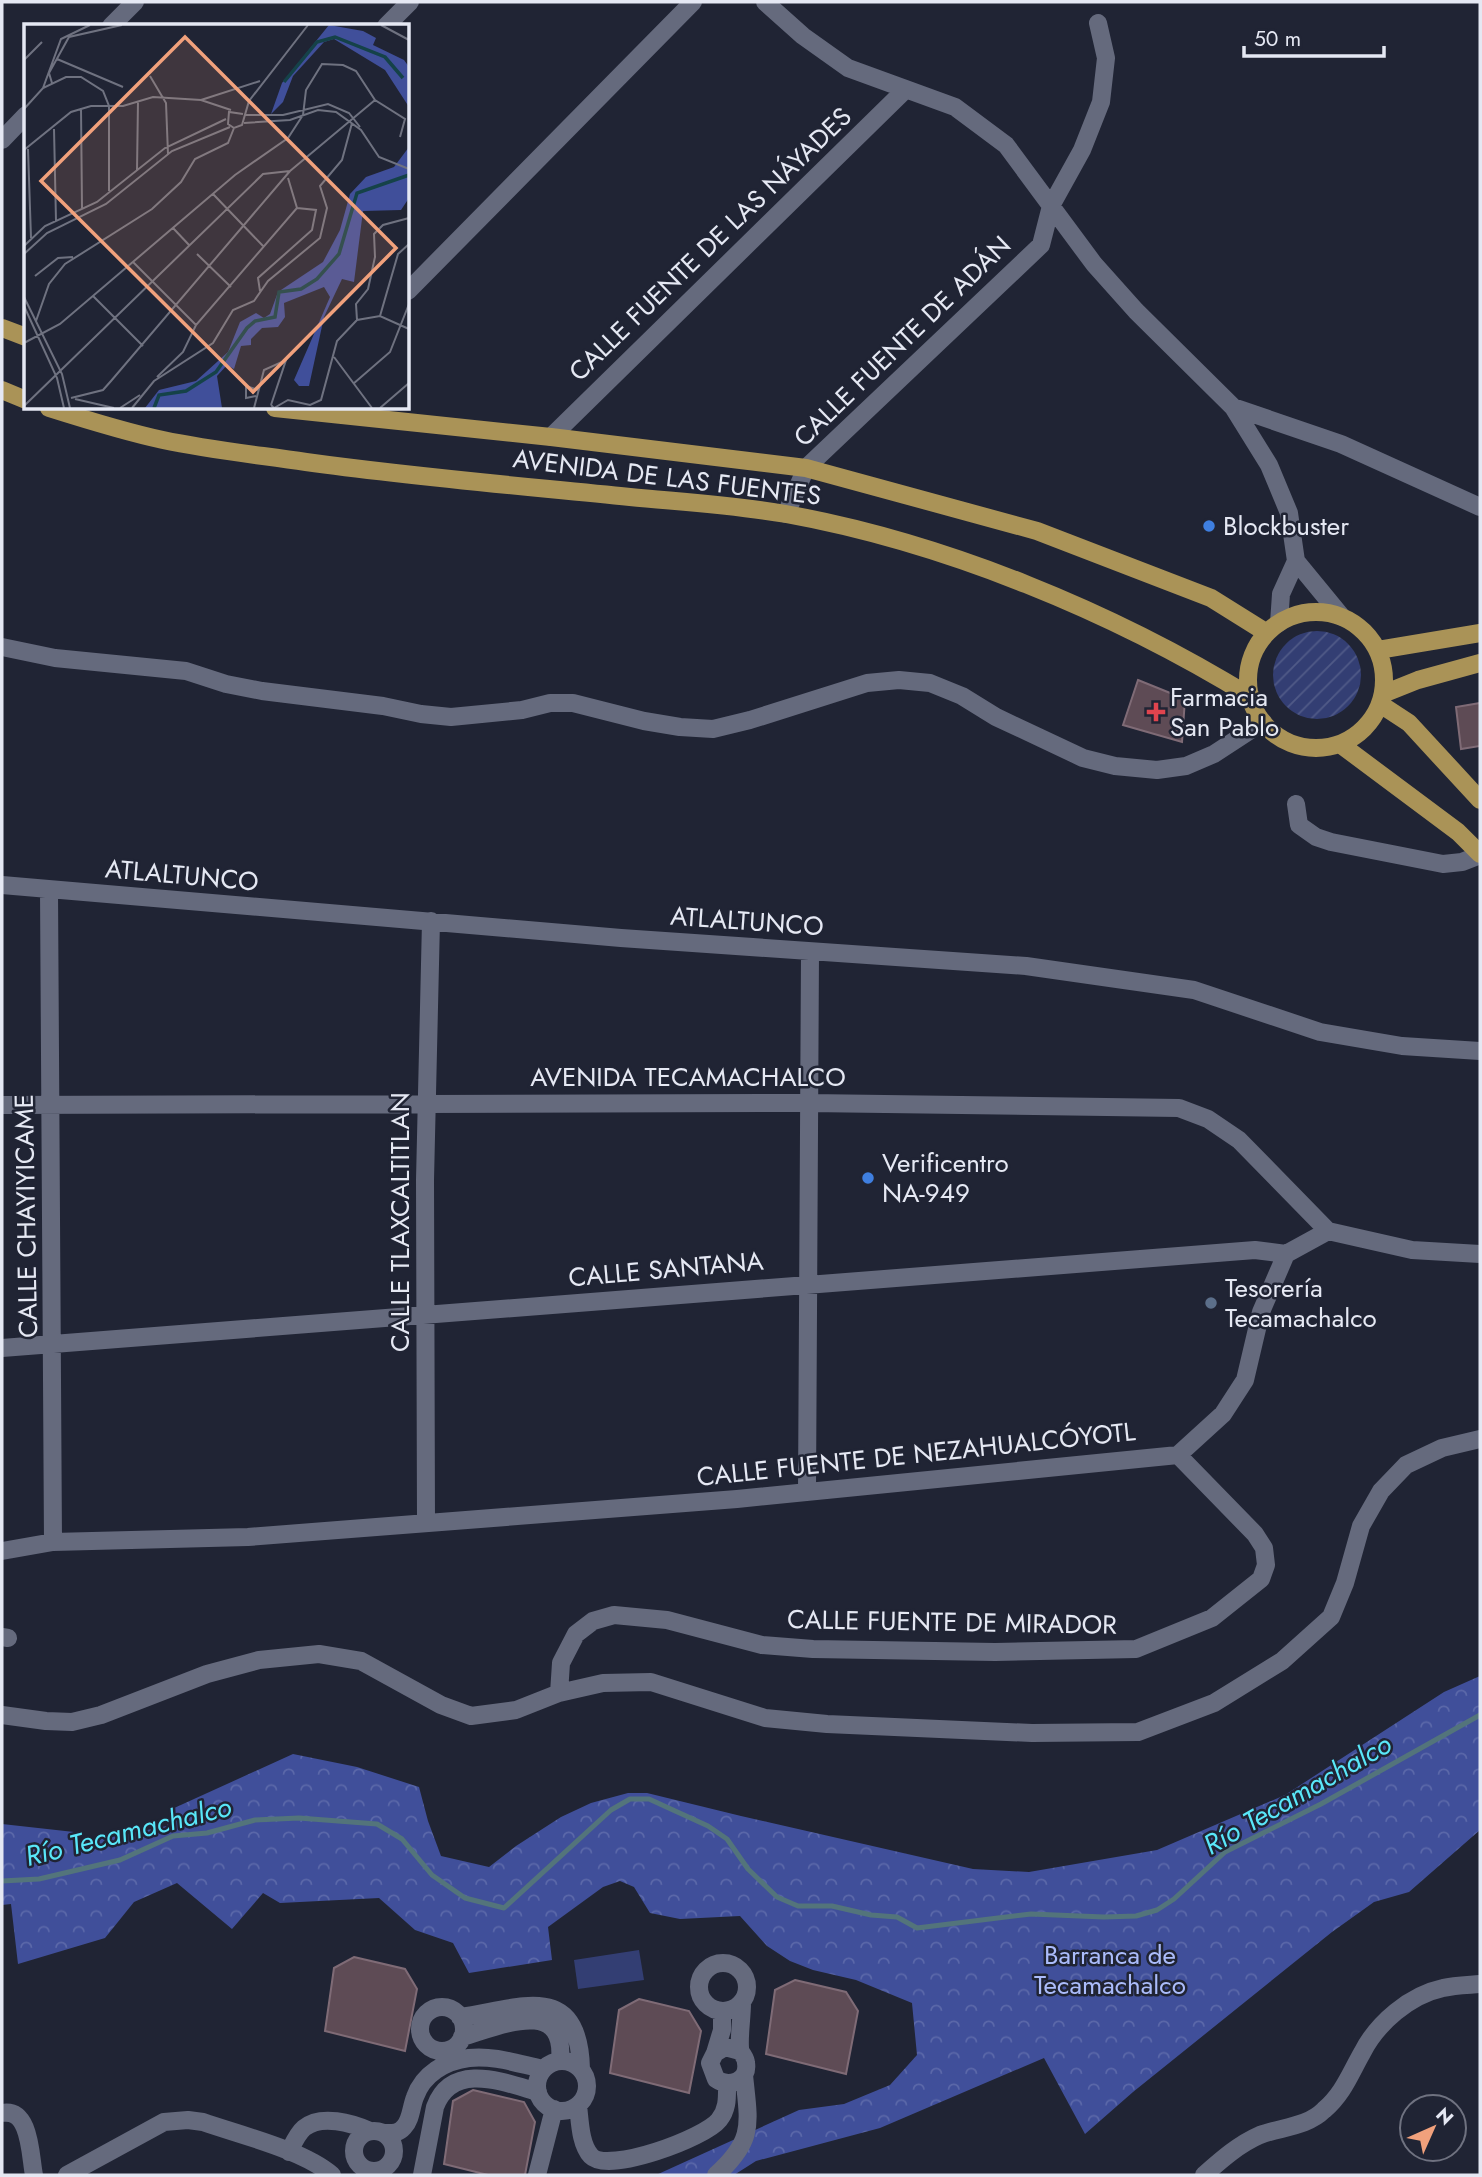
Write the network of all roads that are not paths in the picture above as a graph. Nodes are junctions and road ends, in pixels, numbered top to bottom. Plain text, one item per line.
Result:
1 (135, 2) edge
2 (410, 2) edge
3 (693, 2) edge
4 (765, 2) edge
5 (1098, 23) dead end
6 (113, 24) edge
7 (388, 24) edge
8 (906, 89) junction
9 (24, 117) edge
10 (2, 140) edge
11 (1051, 206) junction
12 (410, 289) edge
13 (2, 328) edge
14 (24, 336) edge
15 (2, 390) edge
16 (24, 399) edge
17 (1233, 407) junction
18 (55, 410) edge
19 (304, 410) edge
20 (551, 437) junction
21 (806, 468) junction
22 (1480, 507) edge
23 (786, 514) junction
24 (1296, 561) junction
25 (1342, 617) junction
26 (1273, 628) junction
27 (1480, 634) edge
28 (2, 647) edge
29 (1378, 650) junction
30 (1480, 663) edge
31 (1251, 697) junction
32 (1382, 699) junction
33 (1263, 722) junction
34 (1340, 744) junction
35 (1480, 800) edge
36 (1296, 804) dead end
37 (1480, 855) edge
38 (2, 886) edge
39 (49, 891) junction
40 (431, 921) junction
41 (810, 953) junction
42 (1480, 1051) edge
43 (426, 1103) junction
44 (809, 1103) junction
45 (2, 1105) edge
46 (51, 1105) junction
47 (1328, 1231) junction
48 (1286, 1254) junction
49 (1480, 1254) edge
50 (807, 1284) junction
51 (427, 1314) junction
52 (53, 1344) junction
53 (2, 1348) edge
54 (1480, 1439) edge
55 (1178, 1455) junction
56 (807, 1492) junction
57 (426, 1523) junction
58 (53, 1542) junction
59 (2, 1551) edge
60 (559, 1693) junction
61 (2, 1715) edge
62 (1480, 1984) edge
63 (742, 2003) junction
64 (722, 2012) junction
65 (460, 2017) junction
66 (463, 2037) junction
67 (740, 2051) junction
68 (715, 2053) junction
69 (560, 2061) junction
70 (543, 2069) junction
71 (580, 2069) junction
72 (744, 2075) junction
73 (727, 2084) junction
74 (538, 2092) junction
75 (578, 2105) junction
76 (554, 2109) junction
77 (2, 2113) edge
78 (377, 2132) junction
79 (289, 2152) junction
80 (618, 2169) edge
81 (388, 2171) edge
82 (34, 2175) edge
83 (67, 2175) edge
84 (332, 2175) edge
85 (422, 2175) edge
86 (537, 2175) edge
87 (716, 2175) edge
88 (1204, 2175) edge

1 - 6 street
2 - 7 street
3 - 12 street
4 - 8 street
5 - 11 street, CALLE FUENTE DE ADÁN
8 - 11 street
8 - 20 street, CALLE FUENTE DE LAS NÁYADES
9 - 10 street
11 - 17 street
11 - 21 street, CALLE FUENTE DE ADÁN
13 - 14 main road
15 - 16 main road
17 - 22 street
17 - 24 street
18 - 23 main road, AVENIDA DE LAS FUENTES
19 - 20 main road, AVENIDA DE LAS FUENTES
20 - 21 main road, AVENIDA DE LAS FUENTES
21 - 23 street, CALLE FUENTE DE ADÁN
21 - 26 main road, AVENIDA DE LAS FUENTES
23 - 31 main road, AVENIDA DE LAS FUENTES
24 - 25 street
24 - 26 street
25 - 26 main road
25 - 29 main road
26 - 31 main road
27 - 29 main road
28 - 33 street
29 - 32 main road
30 - 32 main road
31 - 33 main road
32 - 34 main road
32 - 35 main road
33 - 34 main road
34 - 37 main road
36 - 37 street
38 - 39 street, ATLALTUNCO
39 - 40 street, ATLALTUNCO
39 - 46 street, CALLE CHAYIYICAME
40 - 41 street, ATLALTUNCO
40 - 43 street, CALLE TLAXCALTITLAN
41 - 42 street, ATLALTUNCO
41 - 44 street
43 - 44 street, AVENIDA TECAMACHALCO
43 - 46 street, AVENIDA TECAMACHALCO
43 - 51 street, CALLE TLAXCALTITLAN
44 - 47 street, AVENIDA TECAMACHALCO
44 - 50 street
45 - 46 street, AVENIDA TECAMACHALCO
46 - 52 street, CALLE CHAYIYICAME
47 - 48 street
47 - 49 street
48 - 50 street, CALLE SANTANA
48 - 55 street
50 - 51 street, CALLE SANTANA
50 - 56 street
51 - 52 street, CALLE SANTANA
51 - 57 street, CALLE TLAXCALTITLAN
52 - 53 street, CALLE SANTANA
52 - 58 street, CALLE CHAYIYICAME
54 - 60 street
55 - 56 street, CALLE FUENTE DE NEZAHUALCÓYOTL
55 - 60 street, CALLE FUENTE DE MIRADOR
56 - 57 street, CALLE FUENTE DE NEZAHUALCÓYOTL
57 - 58 street, CALLE FUENTE DE NEZAHUALCÓYOTL
58 - 59 street
60 - 61 street
62 - 88 street
63 - 64 street
63 - 64 street
63 - 67 street
64 - 68 street
65 - 66 street
65 - 66 street
65 - 71 street
66 - 69 street
67 - 68 street
67 - 72 street
68 - 73 street
69 - 70 street
69 - 71 street
70 - 74 street
70 - 78 street
71 - 75 street
72 - 73 street
72 - 87 street
73 - 80 street
74 - 76 street
74 - 85 street
75 - 76 street
75 - 80 street
76 - 86 street
77 - 82 street
78 - 79 street
78 - 81 street
78 - 81 street
79 - 83 street
79 - 84 street

